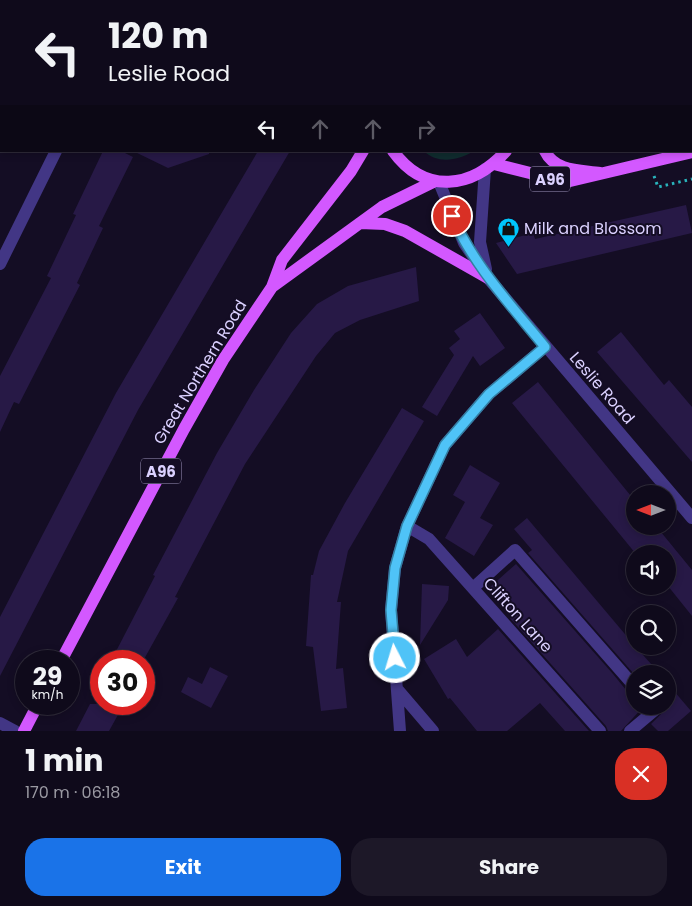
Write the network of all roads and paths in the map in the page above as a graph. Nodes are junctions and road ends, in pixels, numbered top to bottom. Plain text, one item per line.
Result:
1 (56, 152) edge
2 (362, 152) edge
3 (395, 152) edge
4 (505, 152) edge
5 (546, 152) edge
6 (692, 152) edge
7 (490, 167) junction
8 (606, 174) junction
9 (692, 179) edge
10 (436, 182) junction
11 (658, 187) dead end
12 (360, 223) junction
13 (0, 264) edge
14 (488, 278) junction
15 (272, 287) junction
16 (545, 347) junction
17 (692, 518) edge
18 (407, 526) junction
19 (473, 588) junction
20 (67, 650) edge
21 (626, 677) edge
22 (398, 690) junction
23 (32, 715) edge
24 (649, 715) edge
25 (0, 723) edge
26 (15, 731) edge
27 (24, 731) edge
28 (400, 731) edge
29 (433, 731) edge
30 (600, 731) edge
31 (630, 731) edge

1 - 13 street
2 - 15 main road, Great Northern Road / A96
3 - 10 main road
4 - 7 main road, A96
5 - 8 main road, A96
6 - 8 main road, A96
7 - 8 main road, A96
7 - 10 main road, A96
7 - 14 street, Leslie Road
9 - 11 path
10 - 12 main road, Great Northern Road / A96
10 - 14 street, Leslie Road
12 - 14 main road
12 - 15 main road, Great Northern Road / A96
14 - 16 street, Leslie Road
15 - 20 main road, Great Northern Road / A96
16 - 17 street, Leslie Road
16 - 18 street
18 - 19 street, Clifton Lane
18 - 22 street
19 - 21 street
19 - 30 street, Clifton Lane
22 - 28 street
22 - 29 street
23 - 27 main road
24 - 31 street
25 - 26 street

